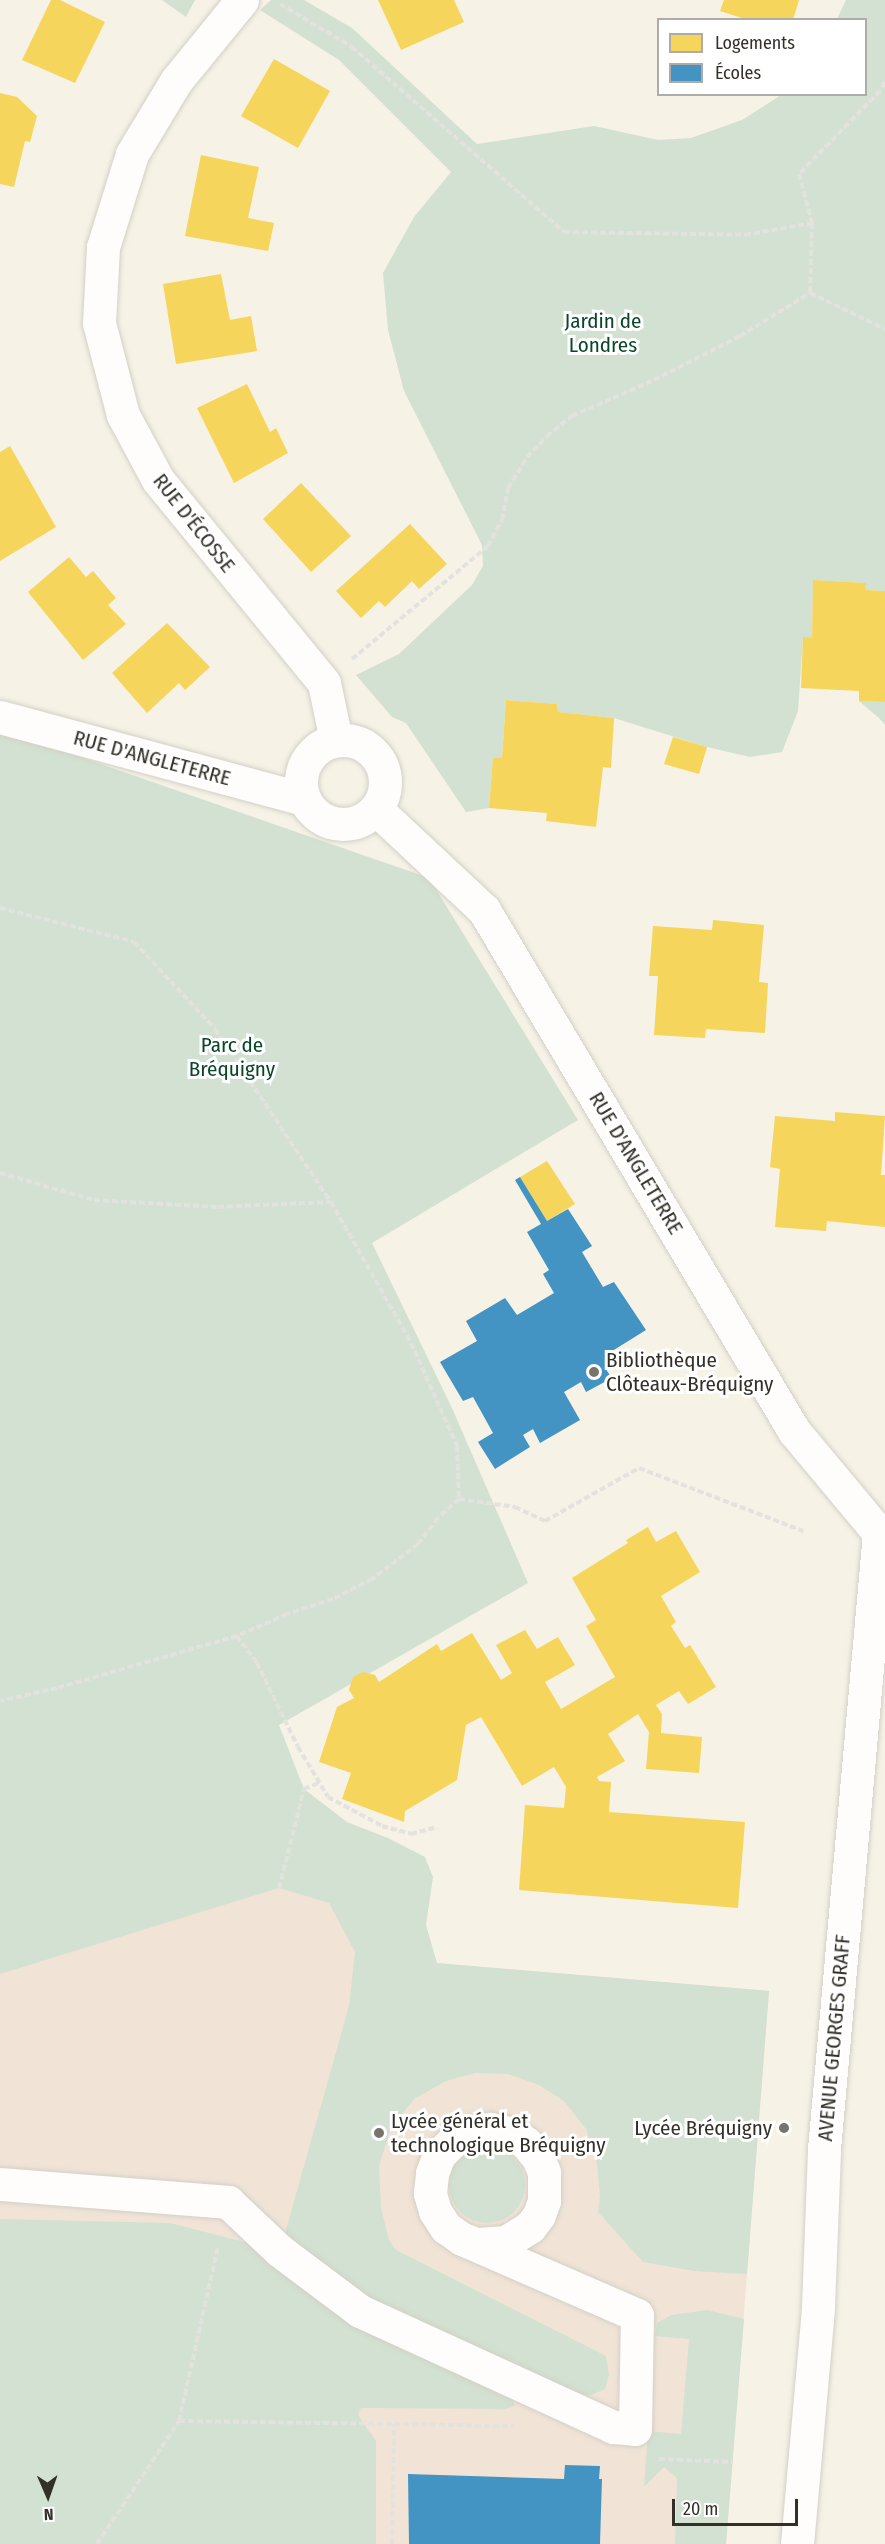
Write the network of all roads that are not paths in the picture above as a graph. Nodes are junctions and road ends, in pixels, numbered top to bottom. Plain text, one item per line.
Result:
1 (242, 0) edge
2 (0, 717) edge
3 (336, 740) junction
4 (304, 799) junction
5 (376, 809) junction
6 (882, 1533) edge
7 (0, 2184) edge
8 (462, 2239) dead end
9 (797, 2544) edge

1 - 3 street, RUE D'ÉCOSSE
2 - 4 street, RUE D'ANGLETERRE
3 - 4 street
3 - 5 street
4 - 5 street
5 - 6 street, RUE D'ANGLETERRE
6 - 9 street, AVENUE GEORGES GRAFF
7 - 8 street

